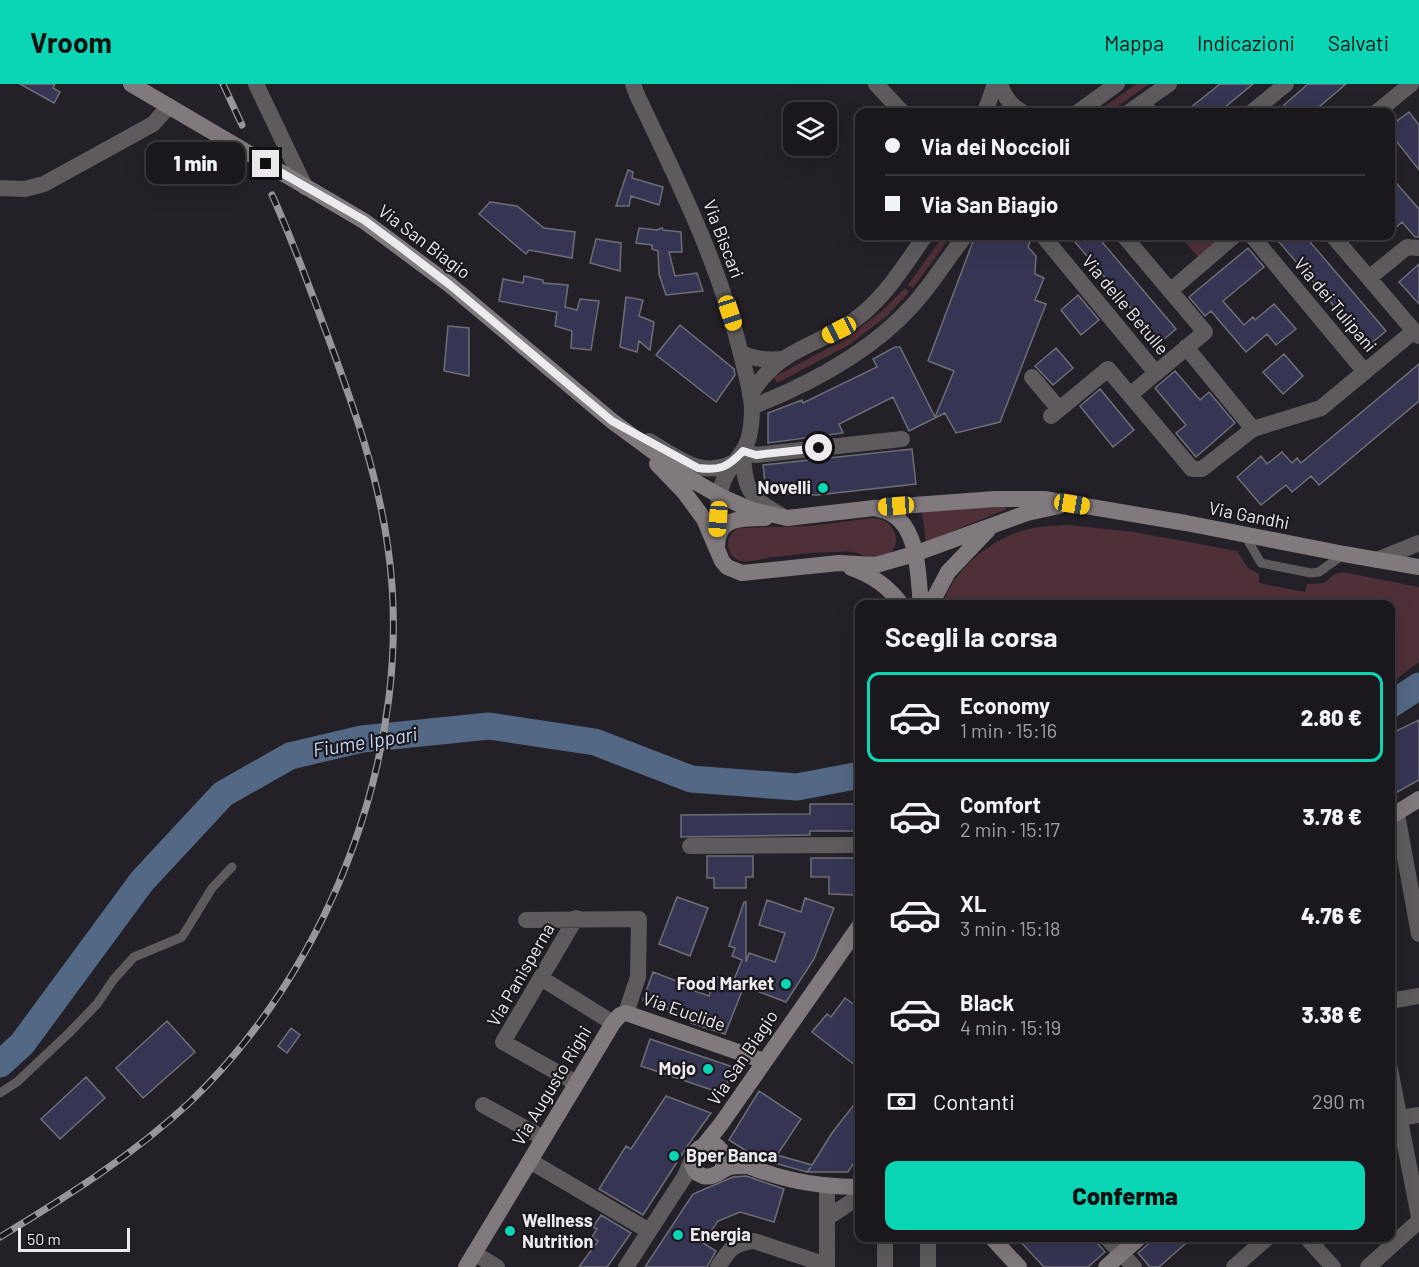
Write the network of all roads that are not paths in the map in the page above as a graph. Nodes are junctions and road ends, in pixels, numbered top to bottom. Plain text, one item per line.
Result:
1 (131, 84) edge
2 (256, 84) edge
3 (633, 84) edge
4 (876, 84) edge
5 (994, 84) edge
6 (1000, 84) edge
7 (1117, 84) edge
8 (1169, 84) edge
9 (1286, 84) edge
10 (1412, 84) edge
11 (1419, 92) edge
12 (169, 106) junction
13 (898, 108) edge
14 (986, 108) edge
15 (1015, 108) edge
16 (1084, 108) edge
17 (1142, 108) edge
18 (1257, 108) edge
19 (1382, 108) edge
20 (304, 187) junction
21 (0, 188) edge
22 (922, 240) edge
23 (962, 240) edge
24 (1046, 240) edge
25 (1133, 240) edge
26 (1229, 240) edge
27 (1255, 240) edge
28 (1336, 240) edge
29 (1419, 248) edge
30 (1369, 278) junction
31 (1170, 291) junction
32 (1417, 334) edge
33 (1186, 347) junction
34 (741, 353) junction
35 (784, 358) junction
36 (1365, 372) junction
37 (1156, 373) junction
38 (1032, 377) dead end
39 (1130, 395) junction
40 (751, 401) junction
41 (612, 421) junction
42 (1253, 429) junction
43 (902, 440) dead end
44 (737, 457) junction
45 (720, 496) junction
46 (1072, 504) junction
47 (874, 508) junction
48 (787, 518) junction
49 (996, 523) junction
50 (1244, 534) junction
51 (1419, 543) edge
52 (717, 545) junction
53 (914, 554) junction
54 (1344, 554) junction
55 (1377, 560) junction
56 (839, 563) junction
57 (1419, 567) edge
58 (898, 600) edge
59 (920, 600) edge
60 (933, 600) edge
61 (1419, 800) edge
62 (1395, 815) edge
63 (1395, 821) edge
64 (855, 845) edge
65 (690, 846) dead end
66 (232, 867) dead end
67 (576, 918) junction
68 (526, 920) dead end
69 (855, 932) edge
70 (1419, 934) edge
71 (541, 978) junction
72 (1419, 996) edge
73 (1395, 1000) edge
74 (619, 1018) junction
75 (764, 1061) junction
76 (576, 1083) junction
77 (0, 1093) edge
78 (483, 1106) dead end
79 (1419, 1115) edge
80 (1395, 1123) edge
81 (543, 1138) junction
82 (692, 1159) joint
83 (715, 1159) junction
84 (530, 1161) junction
85 (827, 1187) junction
86 (855, 1187) edge
87 (675, 1191) junction
88 (855, 1199) edge
89 (827, 1218) junction
90 (1419, 1219) edge
91 (649, 1231) junction
92 (885, 1242) edge
93 (928, 1242) edge
94 (996, 1242) edge
95 (1111, 1242) edge
96 (1134, 1242) edge
97 (1262, 1242) edge
98 (1311, 1242) edge
99 (1395, 1242) edge
100 (1395, 1242) edge
101 (1122, 1253) junction
102 (470, 1260) edge
103 (827, 1266) edge
104 (496, 1267) edge
105 (626, 1267) edge
106 (718, 1267) edge
107 (885, 1267) edge
108 (928, 1267) edge
109 (1019, 1267) edge
110 (1106, 1267) edge
111 (1134, 1267) edge
112 (1234, 1267) edge
113 (1333, 1267) edge
114 (1368, 1267) edge

1 - 12 main road, Via San Biagio
2 - 20 street
3 - 34 street, Via Biscari
4 - 13 street
5 - 14 street
6 - 15 street
7 - 16 street
8 - 17 street
9 - 18 street
10 - 11 street
10 - 19 street
12 - 20 main road, Via San Biagio
12 - 21 street
20 - 41 main road, Via San Biagio
22 - 35 street
23 - 40 street
24 - 37 street, Via delle Betulle
25 - 31 street
26 - 31 street
27 - 36 street, Via dei Tulipani
28 - 30 street
29 - 30 street
30 - 32 street
31 - 33 street
32 - 36 street
33 - 37 street
33 - 42 street
34 - 35 street
34 - 40 street, Via Biscari
35 - 40 street
36 - 42 street
37 - 39 street, Via delle Betulle
38 - 39 street
39 - 42 street
40 - 44 street, Via Biscari
41 - 44 street
41 - 45 main road
41 - 52 main road
43 - 44 street
44 - 45 street
44 - 48 street
45 - 48 main road
45 - 52 street
46 - 47 main road, Via Gandhi
46 - 49 main road
46 - 50 main road, Via Gandhi
47 - 48 main road, Via Gandhi
47 - 53 main road
48 - 52 main road
49 - 53 main road
49 - 60 main road
50 - 54 main road, Via Gandhi
50 - 54 lane
51 - 55 street
52 - 56 main road
53 - 56 main road
53 - 59 main road
54 - 55 main road, Via Gandhi
55 - 57 main road, Via Gandhi
56 - 58 main road
61 - 62 main road
63 - 70 street
64 - 65 street
66 - 77 lane
67 - 68 street
67 - 71 street, Via Panisperna
67 - 74 street, Via Augusto Righi
69 - 75 main road, Via San Biagio
71 - 74 street, Via Euclide
71 - 76 street, Via Panisperna
72 - 73 street
74 - 75 main road, Via Euclide
74 - 76 main road, Via Augusto Righi
75 - 83 main road, Via San Biagio
76 - 81 main road, Via Augusto Righi
78 - 81 street
79 - 80 street
80 - 90 street
81 - 84 main road, Via Augusto Righi
82 - 83 main road, Via San Biagio
82 - 87 street
83 - 85 main road
83 - 87 street
84 - 91 street
84 - 102 main road, Via Augusto Righi
85 - 86 main road
85 - 89 street
87 - 91 street
88 - 89 street
89 - 103 street
90 - 100 street
91 - 105 street
92 - 107 street
93 - 108 street
94 - 109 main road
95 - 101 street
96 - 101 main road
97 - 112 street
98 - 113 street
99 - 114 street
101 - 110 main road
101 - 111 street
102 - 104 street
103 - 106 street

